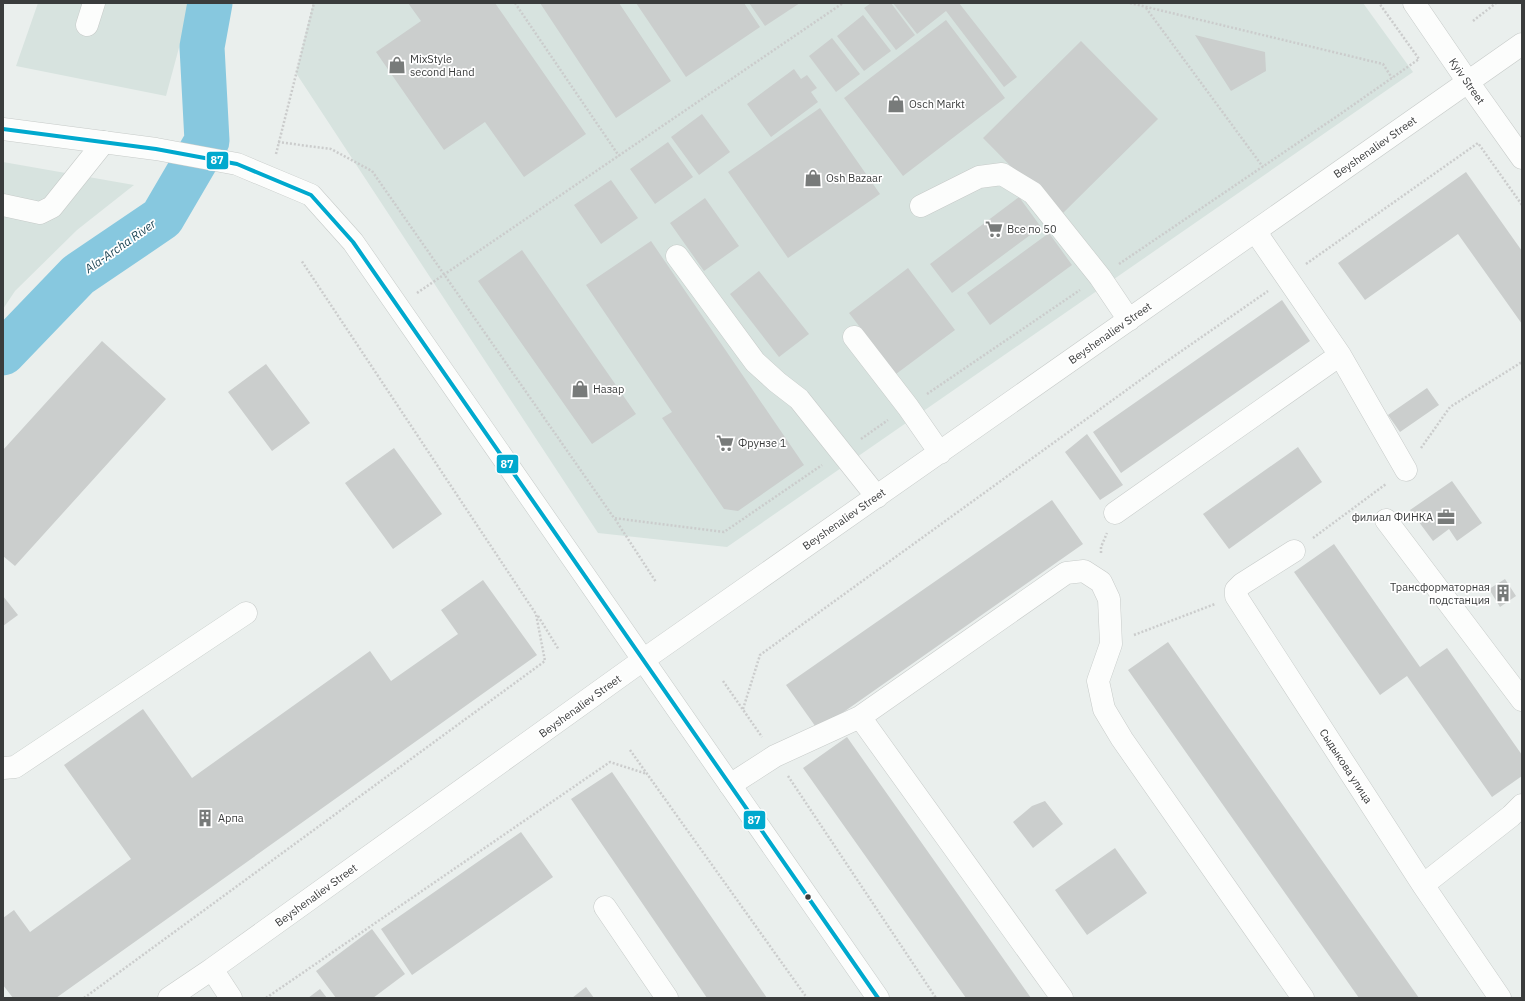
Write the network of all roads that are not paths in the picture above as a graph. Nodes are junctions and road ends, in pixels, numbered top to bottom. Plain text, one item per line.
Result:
1 (94, 3) edge
2 (1414, 3) edge
3 (88, 24) dead end
4 (1522, 44) edge
5 (1468, 82) junction
6 (3, 129) edge
7 (104, 142) junction
8 (1522, 158) edge
9 (3, 205) edge
10 (921, 206) dead end
11 (1255, 232) junction
12 (677, 256) dead end
13 (1128, 320) junction
14 (854, 336) dead end
15 (1340, 355) junction
16 (940, 453) junction
17 (1406, 470) road end
18 (877, 497) junction
19 (1115, 513) road end
20 (1386, 520) dead end
21 (1294, 551) road end
22 (246, 613) dead end
23 (643, 660) junction
24 (1521, 697) edge
25 (860, 717) junction
26 (3, 768) edge
27 (730, 785) junction
28 (1522, 805) edge
29 (1423, 885) junction
30 (605, 907) dead end
31 (212, 969) junction
32 (169, 998) edge
33 (231, 998) edge
34 (667, 998) edge
35 (878, 998) edge
36 (1062, 998) edge
37 (1303, 998) edge
38 (1500, 998) edge

1 - 3 street
2 - 5 street, Kyiv Street
4 - 5 street, Beyshenaliev Street
5 - 8 street, Kyiv Street
5 - 11 street, Beyshenaliev Street
6 - 7 street
7 - 9 street
7 - 23 street
10 - 13 street
11 - 13 street, Beyshenaliev Street
11 - 15 street
12 - 18 street
13 - 16 street, Beyshenaliev Street
14 - 16 street
15 - 17 street
15 - 19 street
16 - 18 street, Beyshenaliev Street
18 - 23 street, Beyshenaliev Street
20 - 24 street
21 - 29 street, Сыдыкова улица
22 - 26 street
23 - 27 street
23 - 31 street, Beyshenaliev Street
25 - 27 street
25 - 36 street
25 - 37 street
27 - 35 street
28 - 29 street
29 - 38 street, Сыдыкова улица
30 - 34 street
31 - 32 street, Beyshenaliev Street
31 - 33 street

